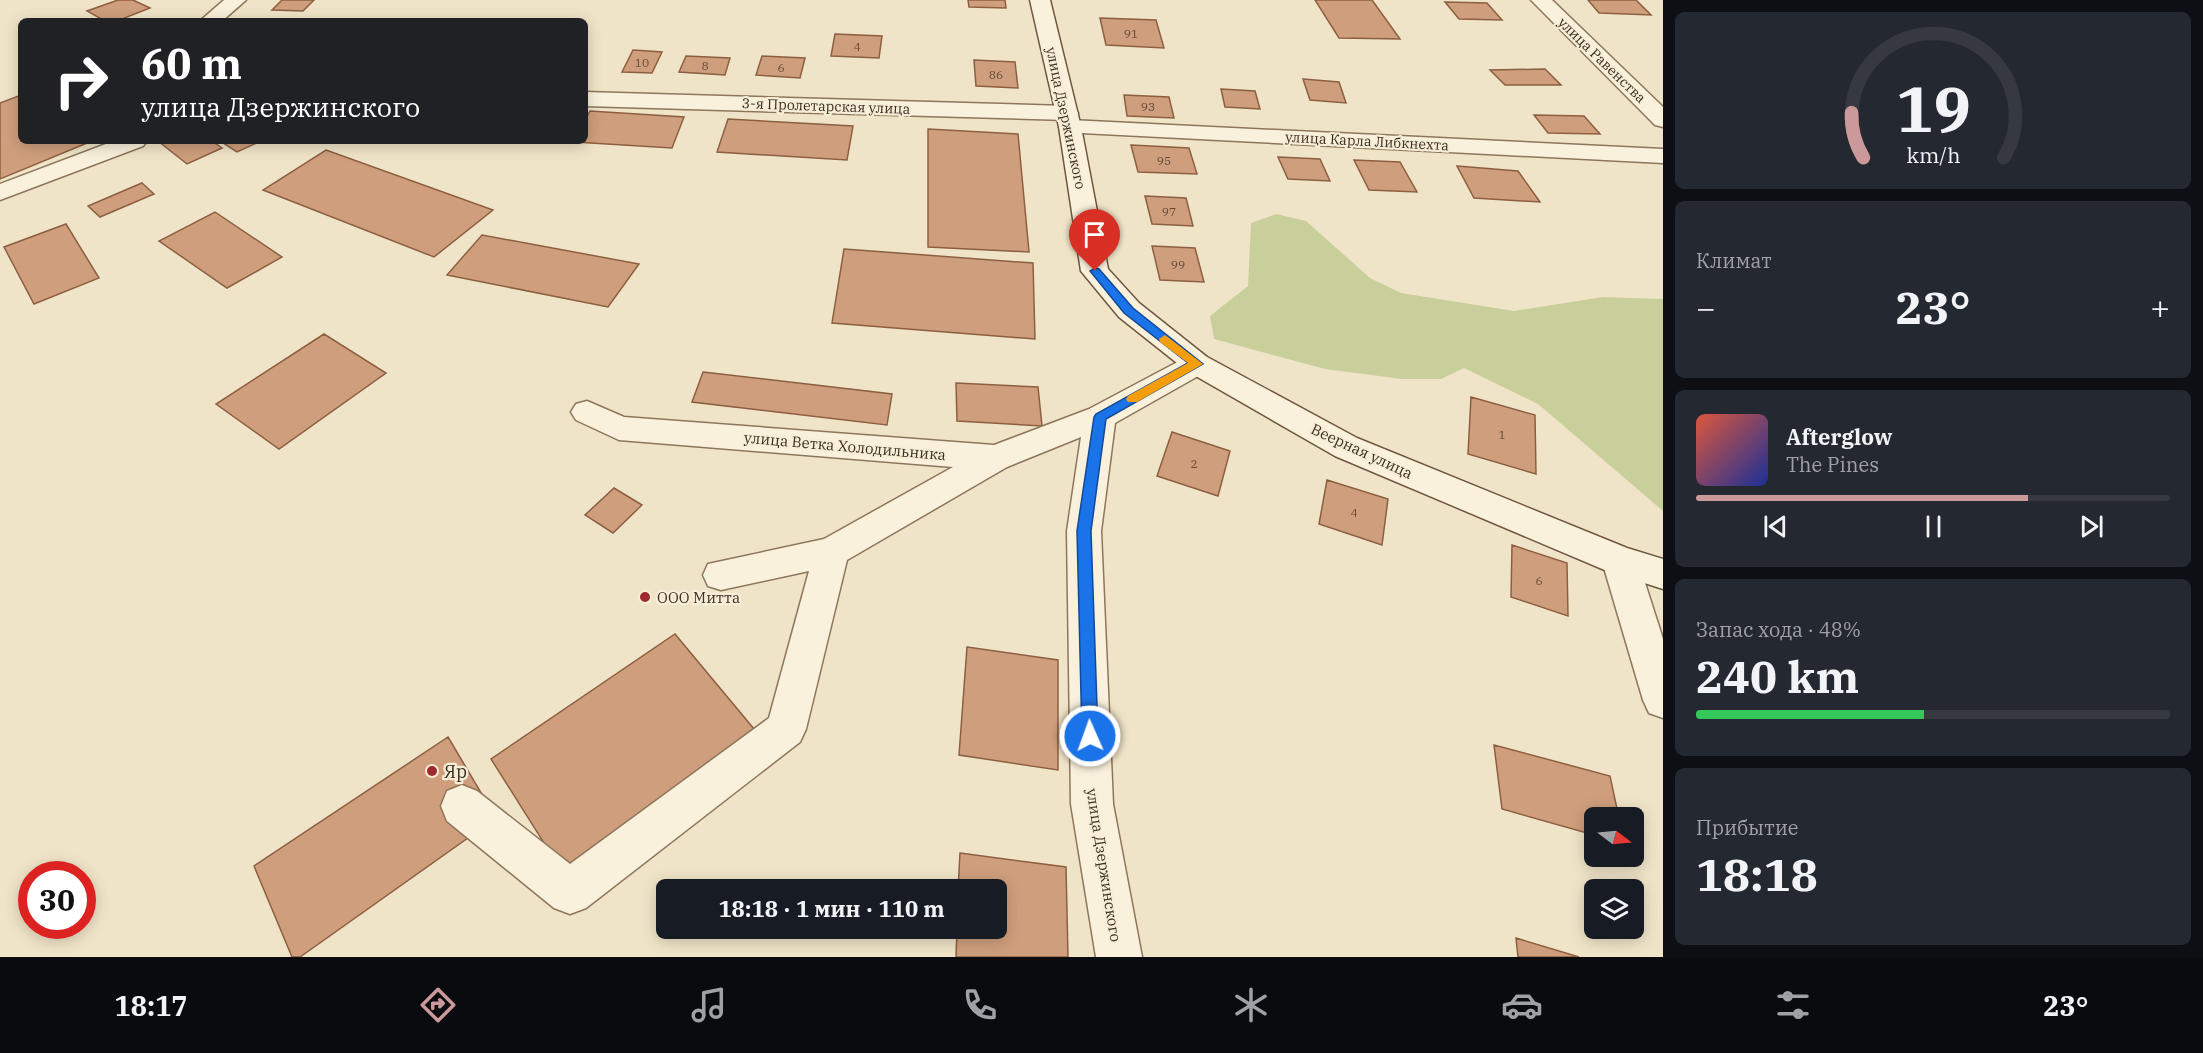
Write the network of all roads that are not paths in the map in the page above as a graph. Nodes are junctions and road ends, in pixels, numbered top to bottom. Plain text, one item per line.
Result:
1 (236, 0) edge
2 (1040, 0) edge
3 (1540, 0) edge
4 (214, 18) edge
5 (588, 99) edge
6 (1069, 120) junction
7 (1663, 120) edge
8 (127, 144) edge
9 (1663, 156) edge
10 (0, 193) edge
11 (1095, 271) joint
12 (1197, 364) junction
13 (587, 412) dead end
14 (1100, 417) junction
15 (996, 459) junction
16 (832, 552) junction
17 (1620, 561) junction
18 (1663, 574) edge
19 (721, 575) dead end
20 (1663, 700) edge
21 (462, 806) dead end
22 (1119, 957) edge

1 - 4 street
2 - 6 street, улица Дзержинского
3 - 7 street, улица Равенства
5 - 6 street, 3-я Пролетарская улица
6 - 9 street, улица Карла Либкнехта
6 - 11 street, улица Дзержинского
8 - 10 street
11 - 12 street, Веерная улица
12 - 14 street
12 - 17 street, Веерная улица
13 - 15 street, улица Ветка Холодильника
14 - 15 street, улица Ветка Холодильника
14 - 22 street, улица Дзержинского
15 - 16 street
16 - 19 street
16 - 21 street
17 - 18 street, Веерная улица
17 - 20 street

